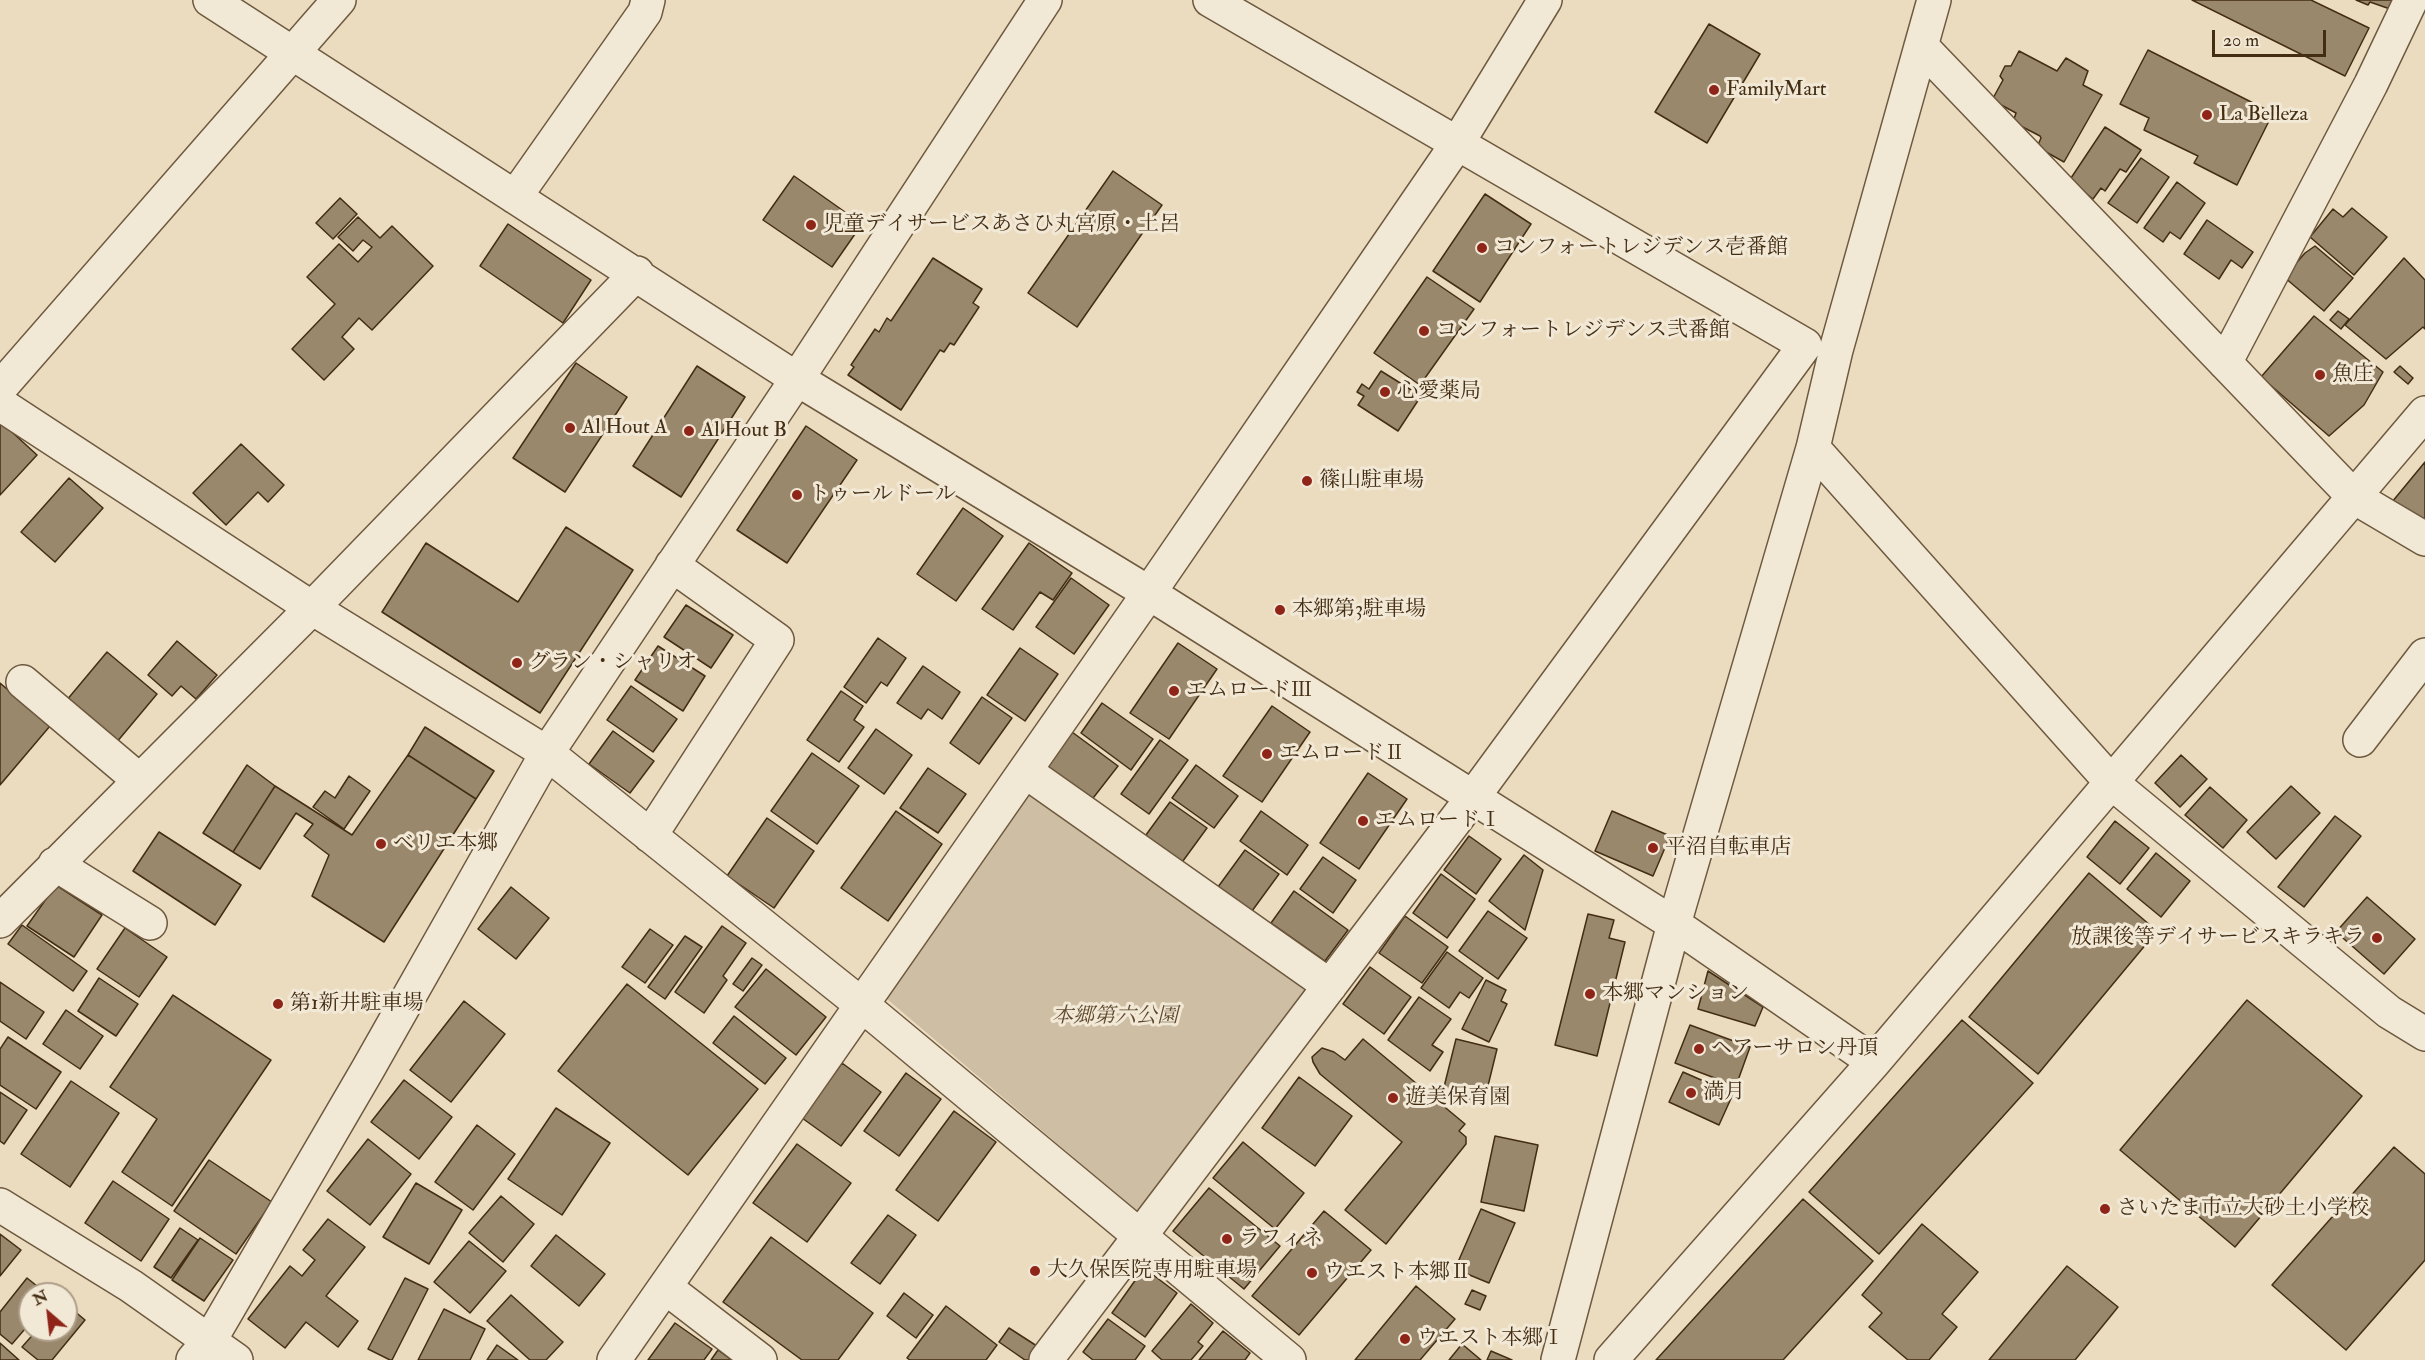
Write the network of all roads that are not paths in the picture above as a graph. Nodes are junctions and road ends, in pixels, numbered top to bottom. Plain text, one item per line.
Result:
1 (210, 0) edge
2 (339, 0) edge
3 (648, 0) edge
4 (1045, 0) edge
5 (1210, 0) edge
6 (1545, 0) edge
7 (1934, 0) edge
8 (2411, 0) edge
9 (1921, 46) junction
10 (294, 54) junction
11 (1457, 144) junction
12 (515, 197) junction
13 (636, 273) junction
14 (1820, 347) junction
15 (2225, 363) junction
16 (797, 379) junction
17 (0, 388) edge
18 (0, 404) edge
19 (2425, 413) edge
20 (1813, 448) junction
21 (2354, 497) junction
22 (2425, 539) edge
23 (672, 565) junction
24 (1149, 593) junction
25 (312, 608) junction
26 (2425, 655) edge
27 (23, 682) dead end
28 (2360, 740) dead end
29 (547, 753) junction
30 (1024, 771) junction
31 (139, 780) junction
32 (2112, 783) junction
33 (1473, 797) junction
34 (650, 836) junction
35 (55, 864) junction
36 (0, 921) edge
37 (150, 923) dead end
38 (1674, 924) junction
39 (1330, 986) junction
40 (861, 1005) junction
41 (2425, 1034) edge
42 (1874, 1062) junction
43 (0, 1205) edge
44 (1139, 1238) junction
45 (665, 1287) junction
46 (201, 1350) edge
47 (236, 1360) edge
48 (614, 1360) edge
49 (760, 1360) edge
50 (1047, 1360) edge
51 (1289, 1360) edge
52 (1558, 1360) edge
53 (1611, 1360) edge

1 - 10 street
2 - 10 street
3 - 12 street
4 - 16 street
5 - 11 street
6 - 11 street
7 - 9 street
8 - 15 street
9 - 14 street
9 - 15 street
10 - 12 street
10 - 17 street
11 - 14 street
11 - 24 street
12 - 13 street
13 - 16 street
13 - 25 street
14 - 20 street
14 - 33 street
15 - 21 street
16 - 23 street
16 - 24 street
18 - 25 street
19 - 21 street
20 - 32 street
20 - 38 street
21 - 22 street
21 - 32 street
23 - 29 street
23 - 34 street
24 - 30 street
24 - 33 street
25 - 29 street
25 - 31 street
26 - 28 street
27 - 31 street
29 - 34 street
29 - 46 street
30 - 39 street
30 - 40 street
31 - 35 street
32 - 41 street
32 - 42 street
33 - 38 street
33 - 39 street
34 - 40 street
35 - 36 street
35 - 37 street
38 - 42 street
38 - 52 street
39 - 44 street
40 - 44 street
40 - 45 street
42 - 53 street
43 - 46 street
44 - 50 street
44 - 51 street
45 - 48 street
45 - 49 street
46 - 47 street

